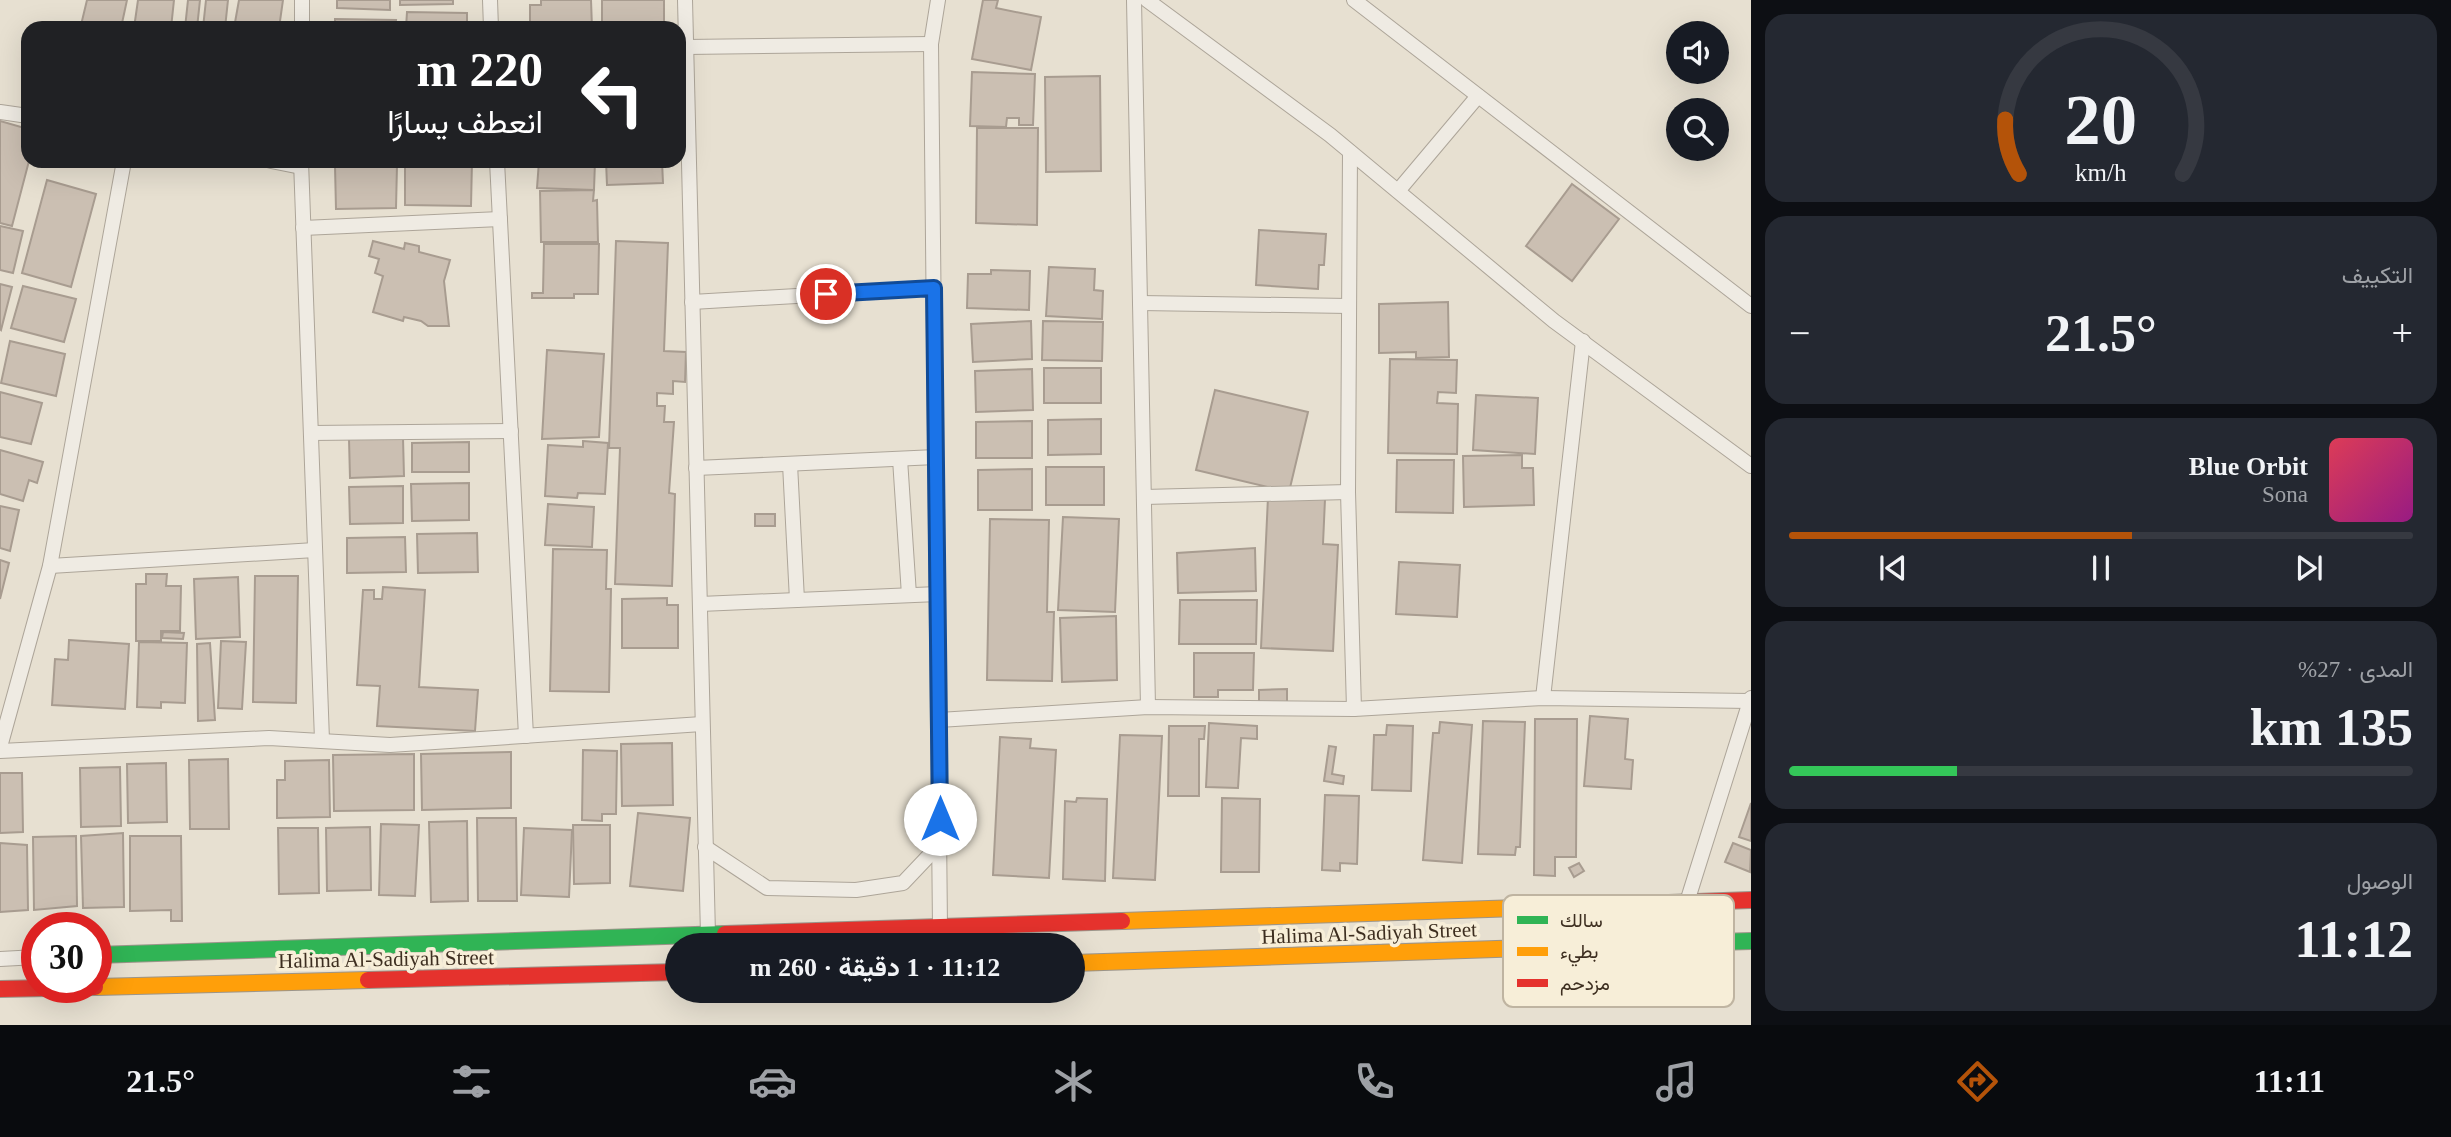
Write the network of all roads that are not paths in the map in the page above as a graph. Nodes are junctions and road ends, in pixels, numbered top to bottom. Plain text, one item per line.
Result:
1 (302, 0) edge
2 (489, 0) edge
3 (685, 0) edge
4 (939, 0) edge
5 (1134, 0) edge
6 (1147, 0) edge
7 (1353, 0) edge
8 (302, 21) edge
9 (490, 21) edge
10 (685, 21) edge
11 (931, 44) junction
12 (686, 47) joint
13 (1478, 96) junction
14 (0, 112) edge
15 (21, 115) edge
16 (1350, 152) junction
17 (123, 168) edge
18 (301, 168) edge
19 (497, 168) edge
20 (1398, 191) junction
21 (500, 219) junction
22 (303, 228) junction
23 (934, 288) junction
24 (692, 302) junction
25 (1140, 303) junction
26 (1349, 306) junction
27 (1751, 306) edge
28 (1583, 341) junction
29 (511, 431) junction
30 (311, 433) junction
31 (936, 457) junction
32 (900, 458) junction
33 (790, 464) junction
34 (1751, 466) edge
35 (696, 468) junction
36 (1348, 492) junction
37 (1144, 497) junction
38 (315, 550) junction
39 (50, 566) junction
40 (938, 594) junction
41 (909, 595) junction
42 (797, 600) junction
43 (699, 604) junction
44 (1543, 698) junction
45 (1751, 700) edge
46 (1149, 707) junction
47 (1354, 709) junction
48 (939, 720) junction
49 (702, 724) junction
50 (526, 736) junction
51 (322, 740) junction
52 (0, 749) edge
53 (940, 844) junction
54 (705, 848) junction
55 (1688, 895) edge
56 (1503, 908) edge
57 (940, 927) junction
58 (708, 933) edge
59 (766, 933) edge
60 (665, 936) edge
61 (1503, 948) edge
62 (112, 955) edge
63 (21, 958) edge
64 (0, 959) edge
65 (1085, 963) edge
66 (665, 972) edge
67 (112, 987) edge
68 (0, 989) edge
69 (21, 989) edge

1 - 8 street
2 - 9 street
3 - 10 street
4 - 11 street
5 - 25 street
6 - 16 street
7 - 13 street
11 - 12 street
11 - 23 street
12 - 24 street
13 - 20 street
13 - 27 street
14 - 15 street
16 - 20 street
16 - 26 street
17 - 39 street
18 - 22 street
19 - 21 street
20 - 28 street
21 - 22 street
21 - 29 street
22 - 30 street
23 - 24 street
23 - 31 street
24 - 35 street
25 - 26 street
25 - 37 street
26 - 36 street
28 - 34 street
28 - 44 street
29 - 30 street
29 - 50 street
30 - 38 street
31 - 32 street
31 - 40 street
32 - 33 street
32 - 41 street
33 - 35 street
33 - 42 street
35 - 43 street
36 - 37 street
36 - 47 street
37 - 46 street
38 - 39 street
38 - 51 street
39 - 52 street
40 - 41 street
40 - 48 street
41 - 42 street
42 - 43 street
43 - 49 street
44 - 45 street
44 - 47 street
45 - 55 street
46 - 47 street
46 - 48 street
48 - 53 street
49 - 50 street
49 - 54 street
50 - 51 street
51 - 52 street
53 - 54 street
53 - 57 street
54 - 58 street
56 - 57 street
57 - 59 street
60 - 62 street
61 - 65 street, Halima Al-Sadiyah Street
63 - 64 street
66 - 67 street, Halima Al-Sadiyah Street
68 - 69 street, Halima Al-Sadiyah Street

